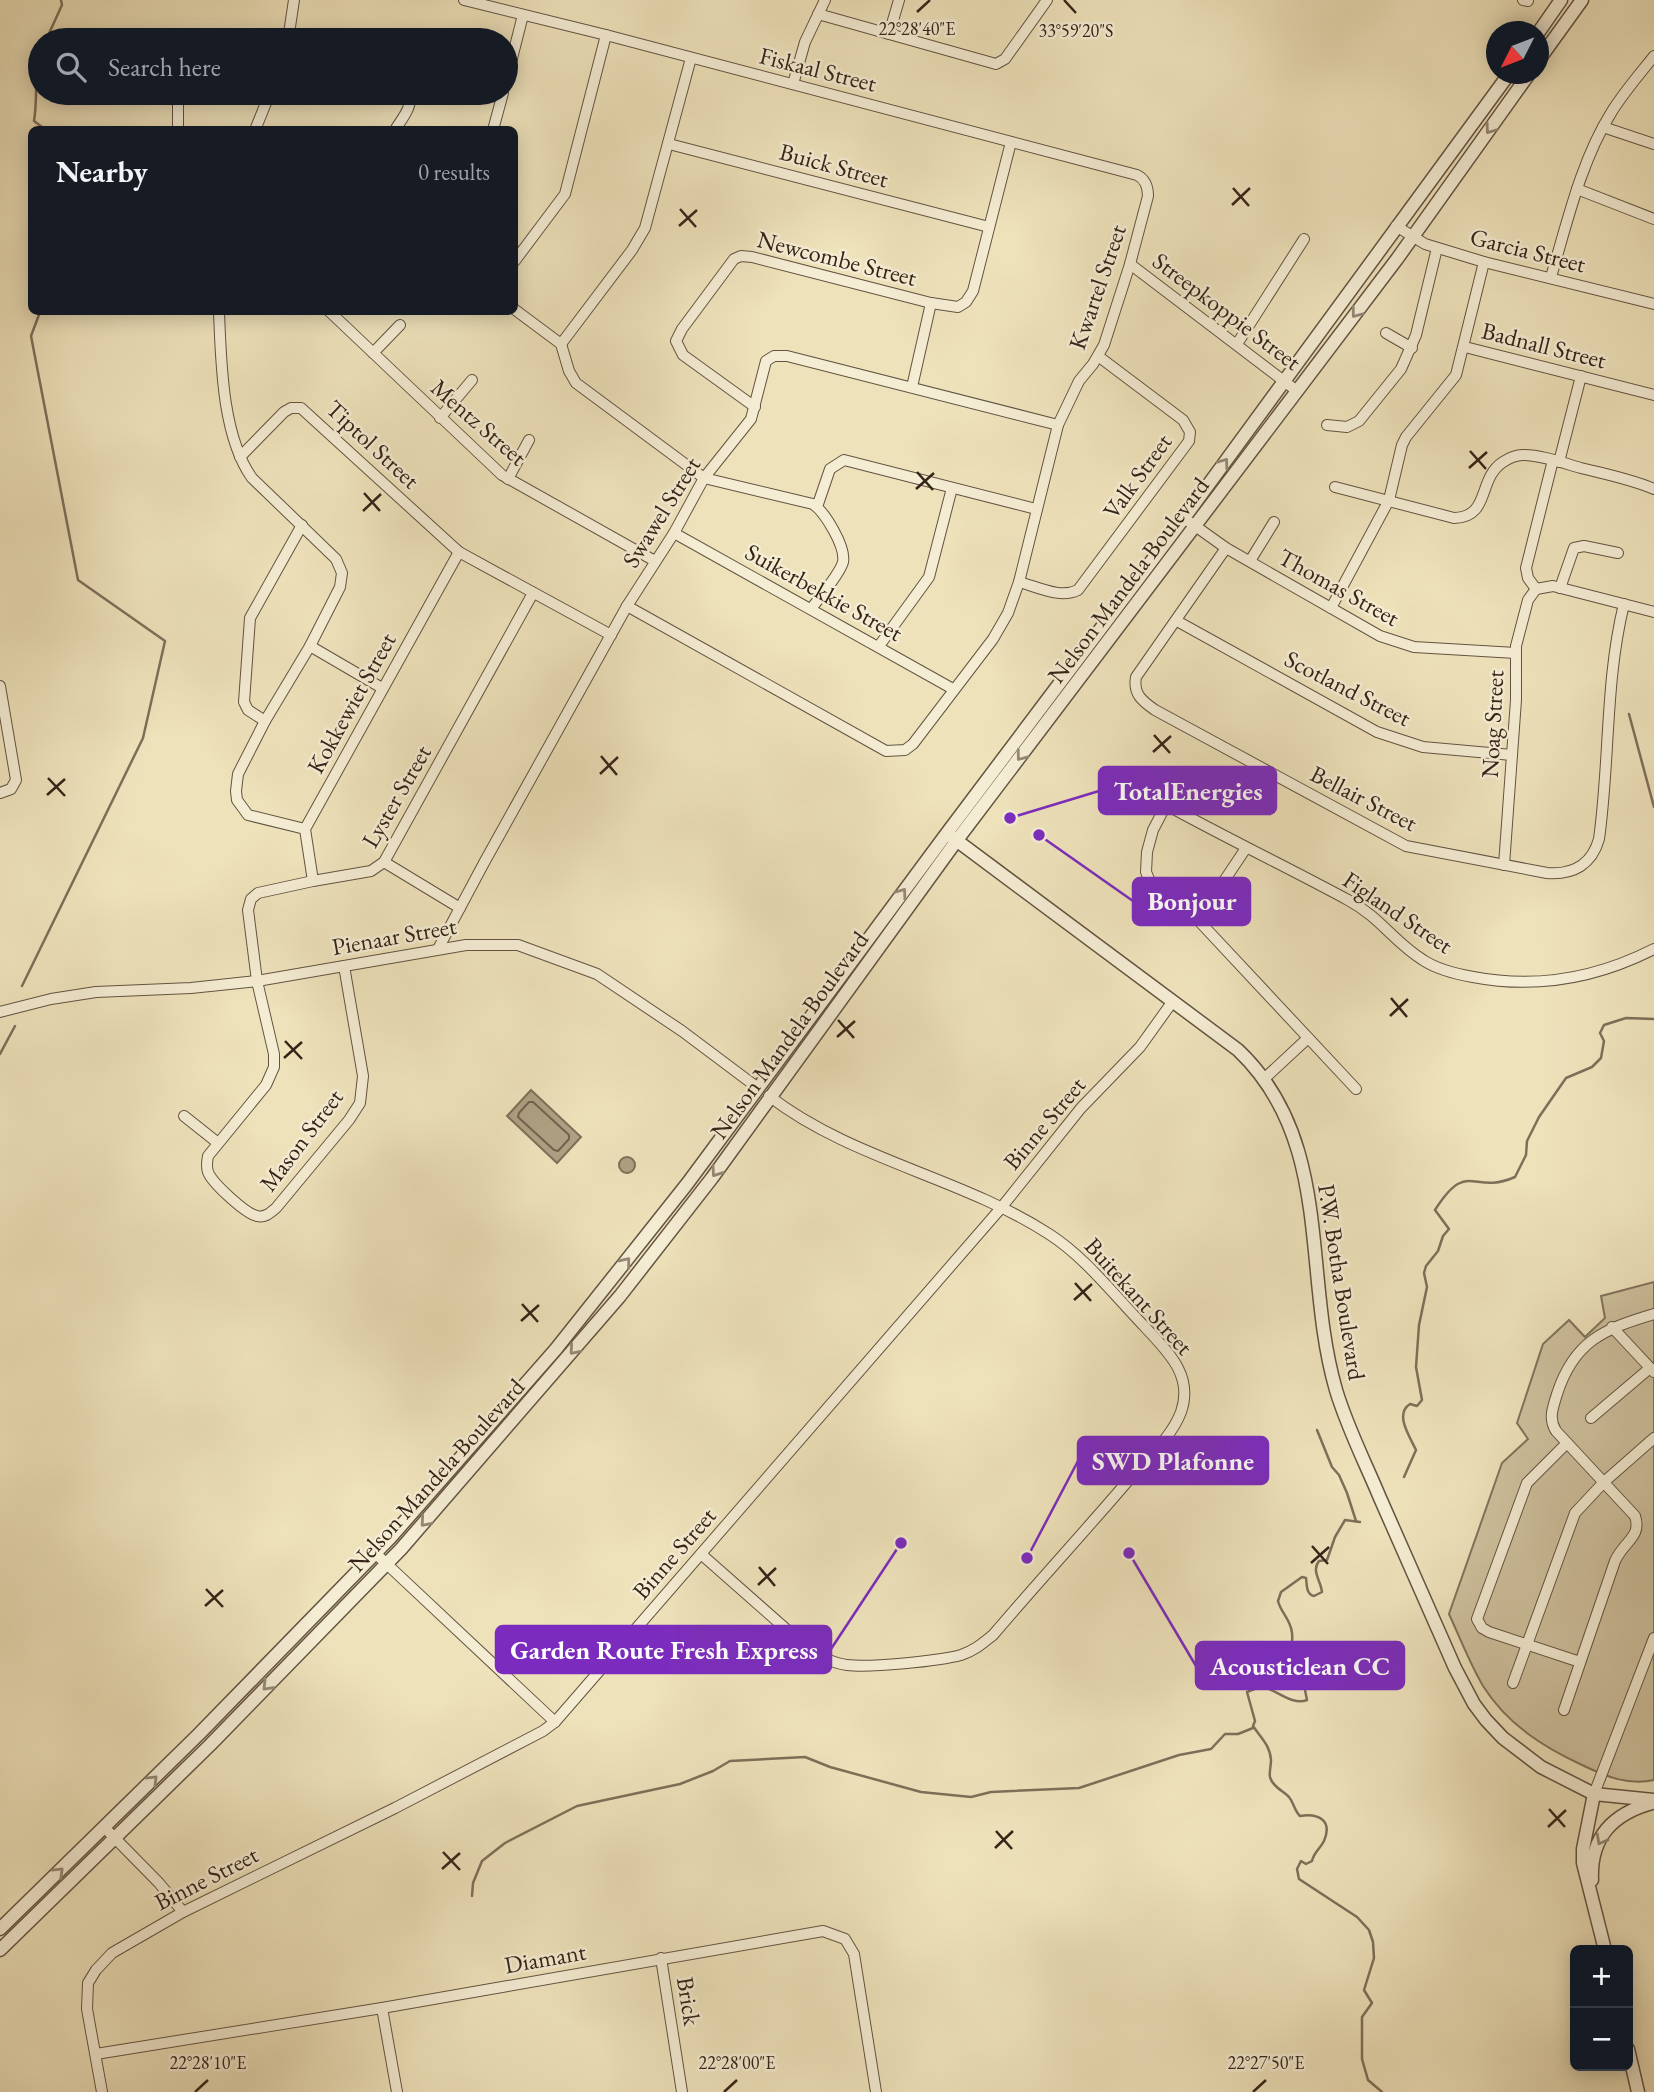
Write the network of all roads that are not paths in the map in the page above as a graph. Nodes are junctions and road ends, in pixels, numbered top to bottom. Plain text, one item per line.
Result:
1 (294, 0) edge
2 (464, 0) edge
3 (825, 0) edge
4 (899, 0) edge
5 (1047, 0) edge
6 (1562, 0) edge
7 (1582, 0) edge
8 (818, 13) junction
9 (523, 15) junction
10 (1547, 21) edge
11 (290, 28) edge
12 (889, 34) junction
13 (518, 35) edge
14 (606, 35) junction
15 (1549, 46) edge
16 (1654, 57) edge
17 (691, 58) junction
18 (793, 84) junction
19 (1502, 84) edge
20 (1521, 84) edge
21 (178, 105) edge
22 (265, 105) edge
23 (410, 105) edge
24 (500, 105) edge
25 (178, 126) edge
26 (257, 126) edge
27 (398, 126) edge
28 (495, 126) edge
29 (1603, 127) junction
30 (1011, 142) junction
31 (669, 144) junction
32 (1654, 144) edge
33 (1577, 189) junction
34 (1149, 196) joint
35 (1654, 219) edge
36 (1396, 226) junction
37 (989, 227) junction
38 (1412, 237) junction
39 (1304, 239) dead end
40 (1437, 248) junction
41 (518, 256) edge
42 (1484, 262) junction
43 (1130, 264) junction
44 (1551, 277) junction
45 (931, 303) junction
46 (1654, 304) edge
47 (518, 312) edge
48 (219, 315) edge
49 (333, 315) edge
50 (400, 325) dead end
51 (1386, 333) dead end
52 (561, 344) junction
53 (1237, 344) junction
54 (1465, 347) junction
55 (1412, 348) junction
56 (373, 353) junction
57 (1098, 356) junction
58 (1581, 376) junction
59 (472, 380) dead end
60 (1284, 381) junction
61 (912, 387) junction
62 (1297, 391) junction
63 (1654, 395) edge
64 (755, 407) junction
65 (440, 418) junction
66 (1058, 425) junction
67 (1327, 425) dead end
68 (529, 440) dead end
69 (240, 457) junction
70 (1556, 461) junction
71 (704, 478) junction
72 (508, 479) junction
73 (1335, 487) dead end
74 (952, 488) junction
75 (1654, 489) edge
76 (1389, 500) junction
77 (817, 507) junction
78 (1036, 509) junction
79 (1184, 518) junction
80 (1274, 522) dead end
81 (302, 525) junction
82 (1195, 526) junction
83 (674, 533) junction
84 (1226, 548) junction
85 (459, 552) junction
86 (1618, 553) dead end
87 (655, 561) junction
88 (1250, 561) junction
89 (1019, 582) junction
90 (1560, 588) junction
91 (1536, 589) junction
92 (533, 593) junction
93 (1624, 604) junction
94 (627, 606) junction
95 (1331, 608) junction
96 (811, 609) junction
97 (1654, 612) edge
98 (1177, 621) junction
99 (611, 635) junction
100 (310, 646) junction
101 (879, 646) junction
102 (1094, 649) junction
103 (1516, 653) junction
104 (0, 687) edge
105 (382, 688) junction
106 (953, 689) junction
107 (265, 720) junction
108 (1512, 755) junction
109 (1136, 788) dead end
110 (0, 793) edge
111 (1166, 806) junction
112 (306, 830) junction
113 (952, 837) junction
114 (1246, 848) junction
115 (384, 862) junction
116 (1504, 865) junction
117 (313, 881) junction
118 (460, 908) junction
119 (1198, 920) junction
120 (438, 949) junction
121 (1654, 949) edge
122 (854, 959) junction
123 (344, 966) junction
124 (864, 967) junction
125 (257, 981) junction
126 (1173, 1000) junction
127 (0, 1012) edge
128 (1308, 1038) junction
129 (1265, 1078) junction
130 (758, 1088) junction
131 (1356, 1089) dead end
132 (769, 1096) junction
133 (184, 1116) dead end
134 (218, 1143) junction
135 (1001, 1208) junction
136 (1654, 1314) edge
137 (1612, 1328) junction
138 (1652, 1370) edge
139 (1591, 1418) dead end
140 (1650, 1441) edge
141 (1567, 1443) junction
142 (1654, 1454) edge
143 (1604, 1482) junction
144 (375, 1553) junction
145 (701, 1554) junction
146 (387, 1564) junction
147 (1654, 1638) edge
148 (1527, 1644) junction
149 (1580, 1662) junction
150 (1513, 1684) dead end
151 (1564, 1710) dead end
152 (555, 1722) junction
153 (1594, 1794) junction
154 (1654, 1801) edge
155 (104, 1828) junction
156 (115, 1838) junction
157 (1594, 1905) junction
158 (183, 1912) junction
159 (0, 1929) edge
160 (1604, 1945) edge
161 (0, 1950) edge
162 (661, 1958) junction
163 (382, 2008) junction
164 (96, 2054) junction
165 (1633, 2070) edge
166 (102, 2092) edge
167 (397, 2092) edge
168 (682, 2092) edge
169 (876, 2092) edge
170 (1638, 2092) edge

1 - 11 street
2 - 9 street, Fiskaal Street
3 - 8 street
4 - 12 street
5 - 12 street
6 - 10 street
7 - 15 street
8 - 12 street
8 - 18 street
9 - 13 street
9 - 14 street, Fiskaal Street
14 - 17 street, Fiskaal Street
14 - 41 street
16 - 29 street
17 - 18 street, Fiskaal Street
17 - 31 street
18 - 30 street, Fiskaal Street
19 - 36 street, Nelson Mandela Boulevard
20 -> 38 street, Nelson Mandela Boulevard
21 - 25 street
22 - 26 street
23 - 27 street
24 - 28 street
29 - 32 street
29 - 33 street
30 - 34 street, Fiskaal Street
30 - 37 street, Newcombe Street
31 - 37 street, Buick Street
31 - 52 street
33 - 35 street
33 - 44 street
34 - 43 street, Kwartel Street
36 - 38 street, Garcia Street
36 - 60 street, Nelson Mandela Boulevard
37 - 45 street, Newcombe Street
38 - 40 street, Garcia Street
38 -> 62 street, Nelson Mandela Boulevard
39 - 53 street
40 - 42 street, Garcia Street
40 - 55 street
42 - 44 street, Garcia Street
42 - 54 street
43 - 53 street, Streepkoppie Street
43 - 57 street, Kwartel Street
44 - 46 street, Garcia Street
45 - 61 street
45 - 64 street, Newcombe Street
47 - 52 street
48 - 69 street
49 - 56 street, Mentz Street
50 - 56 street
51 - 55 street
52 - 71 street
53 - 60 street, Streepkoppie Street
54 - 58 street, Badnall Street
54 - 76 street
55 - 67 street
56 - 65 street, Mentz Street
57 - 66 street, Kwartel Street
57 - 89 street, Valk Street
58 - 63 street, Badnall Street
58 - 70 street
59 - 65 street
60 - 62 street, Streepkoppie Street
79 -> 60 street, Nelson Mandela Boulevard
61 - 64 street, Swawel Street
61 - 66 street, Swawel Street
62 - 82 street, Nelson Mandela Boulevard
64 - 71 street, Swawel Street
65 - 72 street, Mentz Street
66 - 78 street, Kwartel Street
68 - 72 street
69 - 81 street
69 - 85 street, Tiptol Street
70 - 75 street
70 - 76 street
70 - 91 street
71 - 77 street
71 - 83 street, Swawel Street
72 - 87 street, Mentz Street
73 - 76 street
74 - 77 street
74 - 78 street
74 - 101 street
76 - 95 street
77 - 96 street
78 - 89 street, Kwartel Street
79 - 82 street, Thomas Street
79 - 102 street, Nelson Mandela Boulevard
80 - 88 street
81 - 100 street
81 - 107 street
82 - 84 street, Thomas Street
82 - 102 street, Nelson Mandela Boulevard
83 - 87 street, Swawel Street
83 - 96 street, Suikerbekkie Street
84 - 88 street, Thomas Street
84 - 98 street, Bellair Street
85 - 92 street, Tiptol Street
85 - 105 street, Kokkewiet Street
86 - 90 street
87 - 94 street, Swawel Street
88 - 95 street, Thomas Street
89 - 106 street, Kwartel Street
90 - 91 street
90 - 93 street
91 - 103 street, Noag Street
92 - 99 street, Tiptol Street
92 - 115 street, Lyster Street
93 - 97 street
93 - 116 street, Bellair Street
94 - 99 street, Swawel Street
94 - 106 street, Kwartel Street
95 - 103 street, Thomas Street
96 - 101 street, Suikerbekkie Street
98 - 108 street, Scotland Street
98 - 116 street, Bellair Street
99 - 118 street, Swawel Street
100 - 105 street
100 - 107 street
101 - 106 street, Suikerbekkie Street
102 - 113 street, Nelson Mandela Boulevard
103 - 108 street, Noag Street
104 - 110 street
105 - 112 street, Kokkewiet Street
107 - 112 street
108 - 116 street, Noag Street
109 - 111 street, Figland Street
111 - 114 street, Figland Street
111 - 119 street
112 - 117 street
122 -> 113 street, Nelson Mandela Boulevard
113 - 124 street, Nelson Mandela Boulevard
113 - 126 street, P.W. Botha Boulevard
114 - 119 street
114 - 121 street, Figland Street
115 - 117 street, Lyster Street
115 - 118 street
117 - 125 street, Lyster Street
118 - 120 street, Swawel Street
119 - 128 street
120 - 123 street, Pienaar Street
120 - 130 street, Pienaar Street
122 - 124 street
122 - 130 street, Nelson Mandela Boulevard
123 - 125 street, Pienaar Street
123 - 134 street, Mason Street
124 - 132 street, Nelson Mandela Boulevard
125 - 127 street, Pienaar Street
125 - 134 street
126 - 129 street, P.W. Botha Boulevard
126 - 135 street, Binne Street
128 - 129 street
128 - 131 street
129 - 153 street, P.W. Botha Boulevard
130 - 132 street
144 -> 130 street, Nelson Mandela Boulevard
132 - 135 street, Buitekant Street
132 -> 146 street, Nelson Mandela Boulevard
133 - 134 street
135 - 145 street, Binne Street
135 - 145 street, Buitekant Street
136 - 137 street
137 - 138 street
137 - 141 street
138 - 139 street
140 - 142 street
140 - 143 street
141 - 143 street
141 - 148 street
143 - 148 street
143 - 149 street
144 - 146 street
155 -> 144 street, Nelson Mandela Boulevard
145 - 152 street, Binne Street
146 - 152 street
146 -> 156 street, Nelson Mandela Boulevard
147 - 153 street
148 - 149 street
148 - 150 street
149 - 151 street
152 - 158 street, Binne Street
153 - 154 street, P.W. Botha Boulevard
153 - 157 street
154 -> 157 street
155 - 156 street
159 -> 155 street, Nelson Mandela Boulevard
156 - 158 street
156 - 161 street, Nelson Mandela Boulevard
157 - 160 street
158 - 164 street, Binne Street
162 - 163 street, Diamant
162 - 168 street, Brick
162 - 169 street, Diamant
163 - 164 street, Diamant
163 - 167 street
164 - 166 street
165 - 170 street

